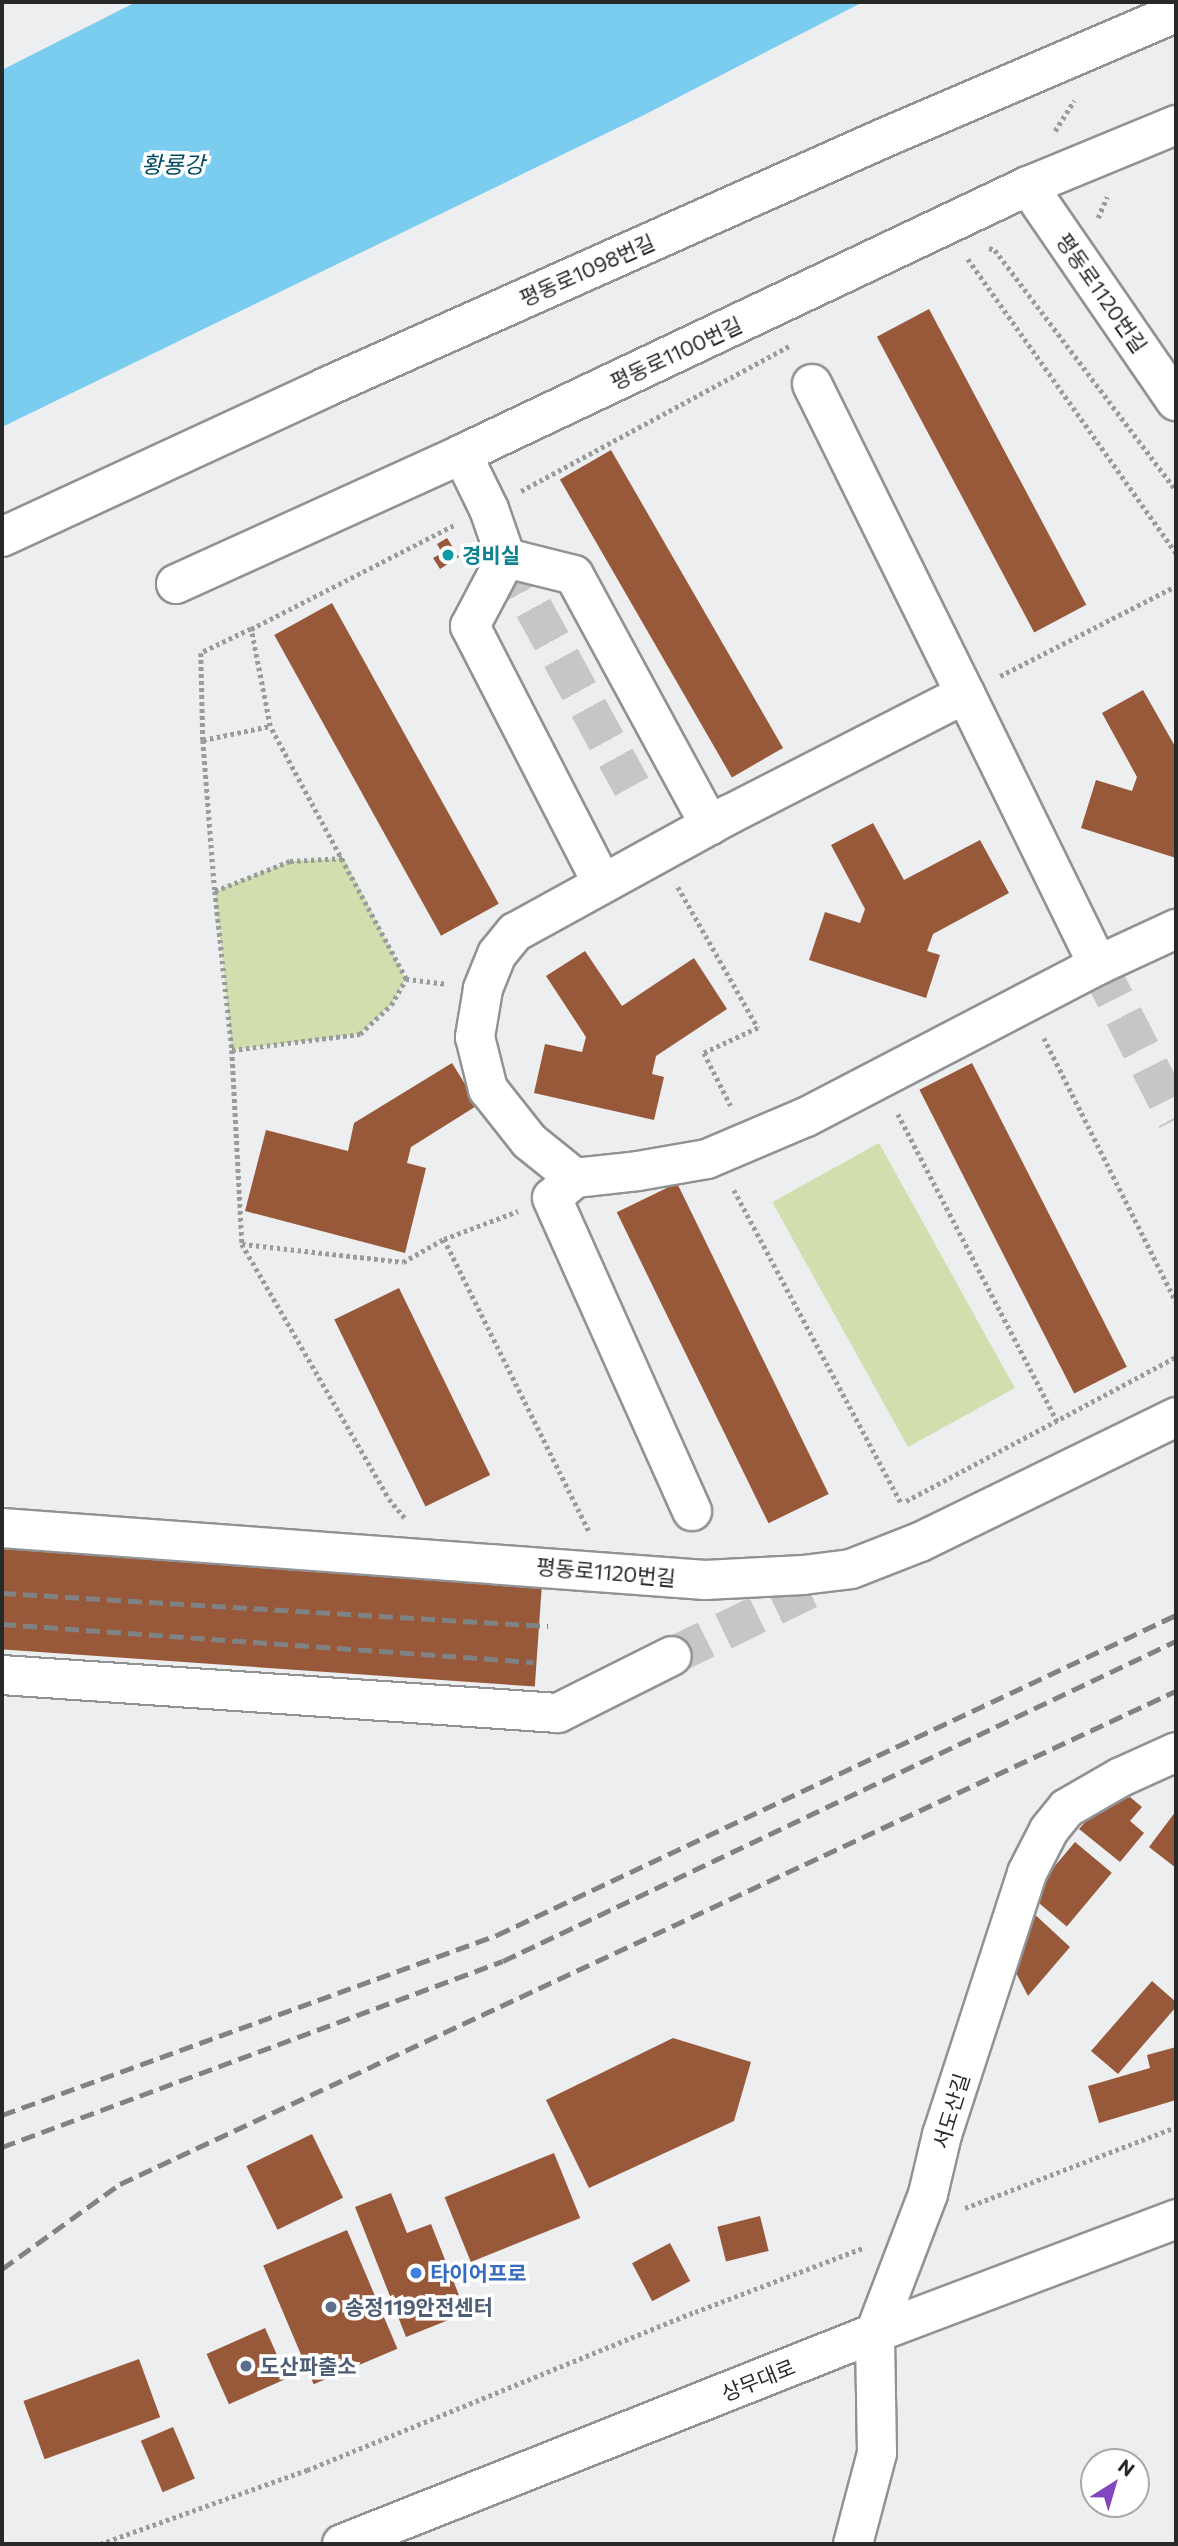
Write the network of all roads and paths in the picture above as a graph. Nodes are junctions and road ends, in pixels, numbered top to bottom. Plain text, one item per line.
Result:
1 (1176, 13) edge
2 (1176, 125) edge
3 (1028, 186) junction
4 (1109, 192) dead end
5 (1096, 222) dead end
6 (984, 247) dead end
7 (963, 252) dead end
8 (795, 343) dead end
9 (812, 384) dead end
10 (1176, 401) edge
11 (462, 454) junction
12 (1176, 489) edge
13 (489, 509) junction
14 (2, 537) edge
15 (1176, 553) edge
16 (506, 558) junction
17 (176, 584) dead end
18 (1176, 586) edge
19 (251, 629) junction
20 (965, 694) junction
21 (270, 726) junction
22 (204, 740) junction
23 (710, 826) junction
24 (659, 854) junction
25 (344, 858) junction
26 (602, 883) junction
27 (215, 891) junction
28 (1176, 929) edge
29 (1098, 965) junction
30 (406, 979) junction
31 (483, 989) junction
32 (1027, 1002) junction
33 (232, 1050) junction
34 (880, 1079) junction
35 (733, 1148) junction
36 (564, 1188) junction
37 (444, 1239) junction
38 (1176, 1302) edge
39 (1176, 1417) edge
40 (1057, 1422) dead end
41 (902, 1504) dead end
42 (692, 1511) dead end
43 (2, 1528) edge
44 (591, 1534) dead end
45 (672, 1656) tunnel mouth
46 (2, 1675) edge
47 (1176, 1752) edge
48 (1176, 2127) edge
49 (1176, 2219) edge
50 (915, 2227) junction
51 (875, 2333) junction
52 (100, 2544) edge
53 (342, 2544) edge
54 (853, 2544) edge

1 - 14 street, 평동로1098번길
2 - 3 street, 평동로1100번길
3 - 10 street, 평동로1120번길
3 - 11 street, 평동로1100번길
4 - 5 path
6 - 12 path
7 - 15 path
8 - 13 path
9 - 20 street
11 - 13 street
11 - 17 street, 평동로1100번길
13 - 16 street
13 - 19 path
16 - 23 street
16 - 26 street
18 - 20 path
19 - 21 path
19 - 22 path
20 - 23 street
20 - 29 street
21 - 22 path
21 - 25 path
22 - 27 path
23 - 24 street
24 - 26 street
24 - 35 path
25 - 27 path
25 - 30 path
26 - 31 street
27 - 33 path
28 - 29 street
29 - 32 street
30 - 31 path
30 - 33 path
31 - 36 street
32 - 34 street
32 - 38 path
33 - 37 path
34 - 35 street
34 - 40 path
35 - 36 street
35 - 41 path
36 - 37 path
36 - 42 street
37 - 44 path
39 - 43 street, 평동로1120번길
45 - 46 street
47 - 50 street, 서도산길
48 - 50 path
49 - 51 street, 상무대로
50 - 51 street, 서도산길
50 - 52 path
51 - 53 street, 상무대로
51 - 54 street, 서도산길

